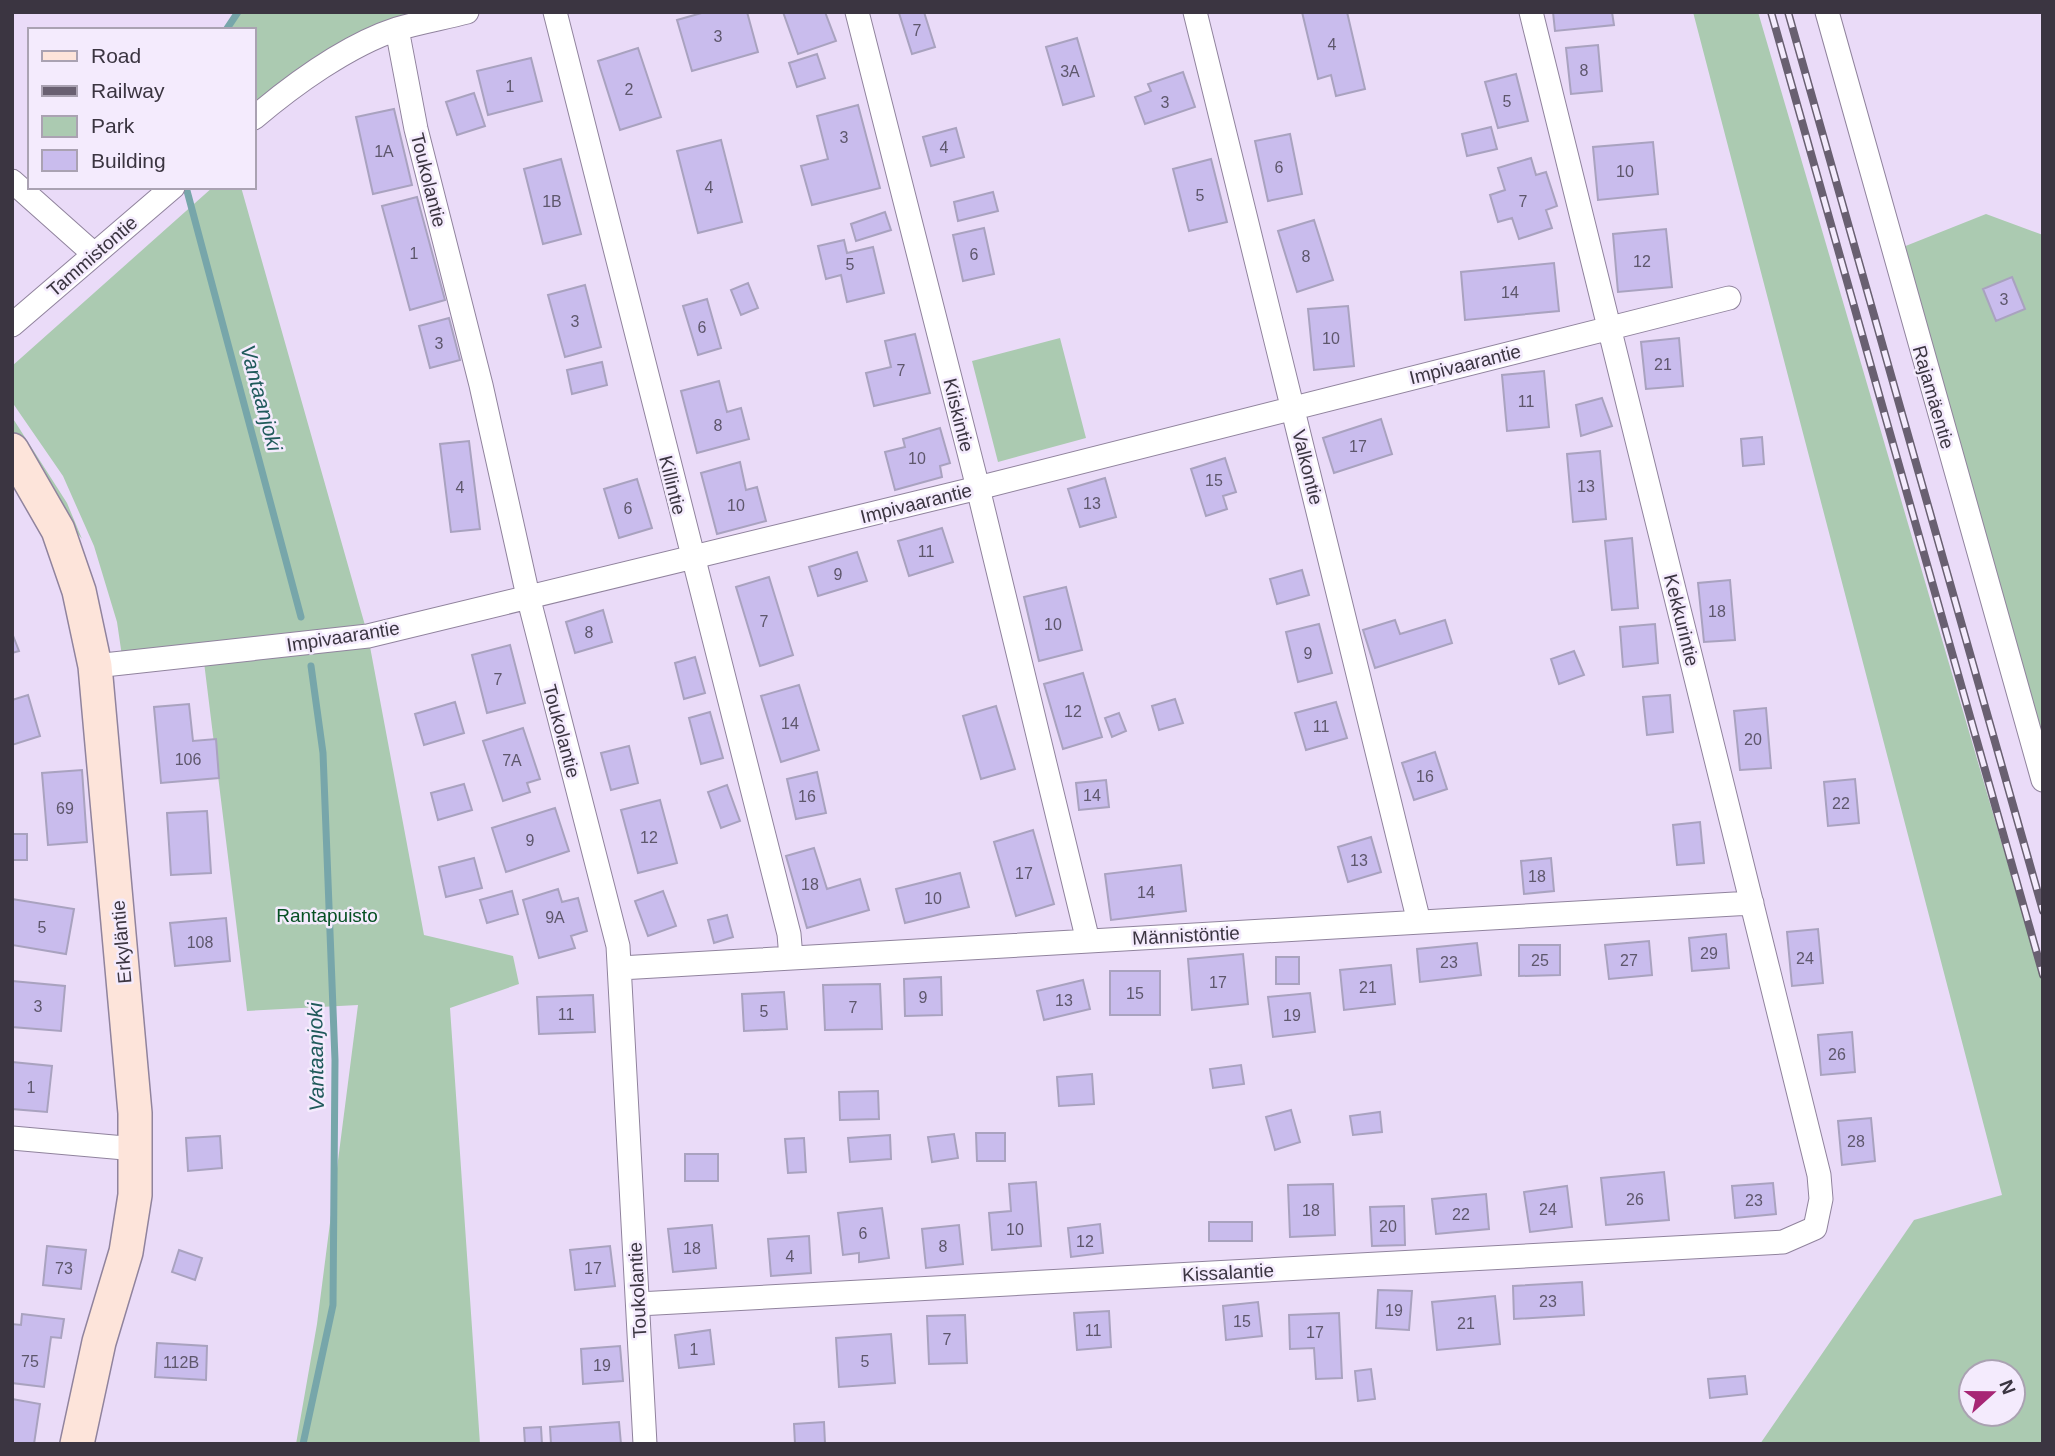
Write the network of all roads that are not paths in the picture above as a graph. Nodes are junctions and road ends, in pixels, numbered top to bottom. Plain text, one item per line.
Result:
1 (467, 12) edge
2 (555, 12) edge
3 (857, 12) edge
4 (1195, 12) edge
5 (1531, 12) edge
6 (1827, 12) edge
7 (397, 29) junction
8 (256, 116) edge
9 (12, 181) edge
10 (171, 189) edge
11 (94, 254) junction
12 (1729, 298) dead end
13 (12, 325) edge
14 (1609, 328) junction
15 (1293, 408) junction
16 (12, 450) edge
17 (978, 488) junction
18 (691, 557) junction
19 (528, 596) junction
20 (95, 666) junction
21 (2043, 780) edge
22 (1752, 903) junction
23 (1419, 922) junction
24 (1088, 941) junction
25 (791, 958) junction
26 (620, 968) junction
27 (12, 1138) edge
28 (136, 1149) junction
29 (1815, 1228) joint
30 (638, 1304) junction
31 (77, 1444) edge
32 (645, 1444) edge

1 - 7 street
2 - 18 street, Killintie
3 - 17 street, Kiiskintie
4 - 15 street, Valkontie
5 - 14 street, Kekkurintie
6 - 21 street, Rajamäentie
7 - 8 street
7 - 19 street, Toukolantie
9 - 11 street
10 - 11 street, Tammistontie
11 - 13 street, Tammistontie
12 - 14 street, Impivaarantie
14 - 15 street, Impivaarantie
14 - 22 street, Kekkurintie
15 - 17 street, Impivaarantie
15 - 23 street, Valkontie
16 - 20 street, Erkyläntie
17 - 18 street, Impivaarantie
17 - 24 street, Kiiskintie
18 - 19 street, Impivaarantie
18 - 25 street, Killintie
19 - 20 street, Impivaarantie
19 - 26 street, Toukolantie
20 - 28 street, Erkyläntie
22 - 23 street, Männistöntie
22 - 29 street, Kekkurintie
23 - 24 street, Männistöntie
24 - 25 street, Männistöntie
25 - 26 street, Männistöntie
26 - 30 street, Toukolantie
27 - 28 street
28 - 31 street, Erkyläntie
29 - 30 street, Kissalantie
30 - 32 street, Toukolantie

